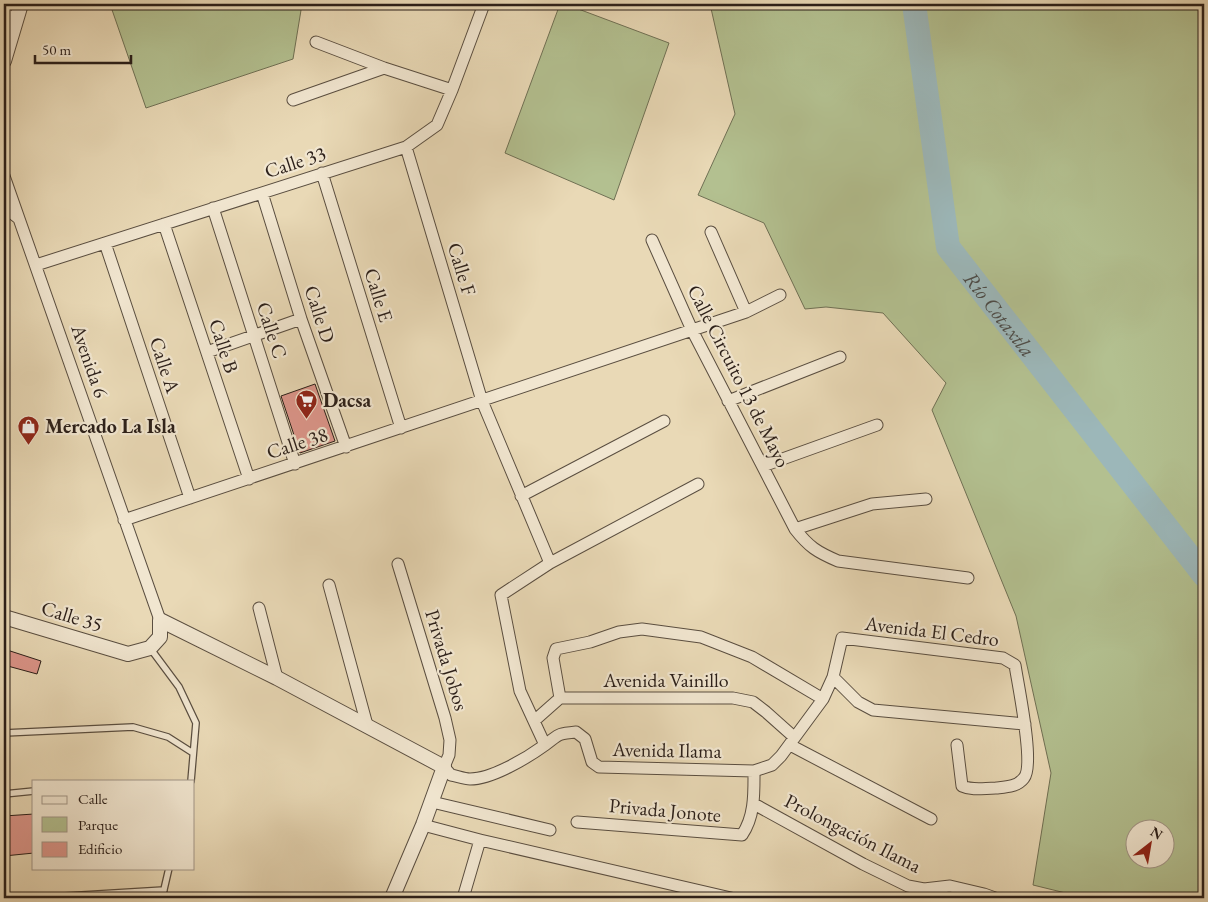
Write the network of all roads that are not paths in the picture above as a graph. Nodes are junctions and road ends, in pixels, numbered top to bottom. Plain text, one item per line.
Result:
1 (21, 4) edge
2 (484, 4) edge
3 (4, 10) edge
4 (14, 23) junction
5 (316, 42) dead end
6 (4, 61) edge
7 (384, 68) junction
8 (452, 90) junction
9 (293, 100) dead end
10 (406, 147) junction
11 (322, 173) junction
12 (4, 176) edge
13 (262, 193) junction
14 (4, 207) edge
15 (213, 208) junction
16 (19, 219) junction
17 (164, 224) junction
18 (711, 232) dead end
19 (652, 240) dead end
20 (105, 243) junction
21 (36, 265) junction
22 (780, 296) dead end
23 (746, 312) junction
24 (301, 319) junction
25 (692, 330) junction
26 (254, 336) junction
27 (206, 352) junction
28 (840, 357) dead end
29 (482, 401) junction
30 (728, 401) junction
31 (664, 421) dead end
32 (877, 425) dead end
33 (401, 428) junction
34 (346, 447) junction
35 (295, 464) junction
36 (763, 466) junction
37 (249, 479) junction
38 (698, 484) dead end
39 (521, 496) junction
40 (190, 498) junction
41 (926, 498) dead end
42 (124, 520) junction
43 (795, 529) junction
44 (550, 563) junction
45 (398, 564) dead end
46 (968, 578) dead end
47 (329, 586) dead end
48 (259, 608) dead end
49 (4, 617) edge
50 (160, 620) junction
51 (150, 648) junction
52 (832, 677) junction
53 (277, 678) junction
54 (560, 698) junction
55 (823, 699) junction
56 (534, 721) junction
57 (1025, 724) junction
58 (367, 725) junction
59 (4, 733) edge
60 (792, 741) junction
61 (545, 745) junction
62 (957, 745) dead end
63 (193, 753) junction
64 (444, 766) junction
65 (754, 771) junction
66 (191, 780) edge
67 (32, 792) edge
68 (4, 794) edge
69 (432, 802) junction
70 (754, 804) junction
71 (931, 819) dead end
72 (577, 822) dead end
73 (423, 825) junction
74 (550, 830) dead end
75 (480, 840) junction
76 (169, 870) edge
77 (164, 890) junction
78 (32, 898) edge
79 (162, 898) edge
80 (392, 898) edge
81 (463, 898) edge
82 (732, 898) edge
83 (995, 898) edge

1 - 4 street
2 - 8 street, Calle 33
3 - 4 street
4 - 6 street
5 - 7 street
7 - 8 street
7 - 9 street
8 - 10 street, Calle 33
10 - 11 street, Calle 33
10 - 29 street, Calle F
11 - 13 street, Calle 33
11 - 33 street, Calle E
12 - 16 street, Avenida 6
13 - 15 street, Calle 33
13 - 24 street, Calle D
14 - 16 street
15 - 17 street, Calle 33
15 - 26 street, Calle C
16 - 21 street, Avenida 6
17 - 20 street, Calle 33
17 - 27 street, Calle B
18 - 23 street
19 - 25 street, Calle Circuito 13 de Mayo
20 - 21 street, Calle 33
20 - 40 street, Calle A
21 - 42 street, Avenida 6
22 - 23 street, Calle 38
23 - 25 street, Calle 38
24 - 26 street
24 - 34 street, Calle D
25 - 29 street, Calle 38
25 - 30 street, Calle Circuito 13 de Mayo
26 - 27 street
26 - 35 street, Calle C
27 - 37 street, Calle B
28 - 30 street
29 - 33 street, Calle 38
29 - 39 street, Calle F
30 - 36 street, Calle Circuito 13 de Mayo
31 - 39 street
32 - 36 street
33 - 34 street, Calle 38
34 - 35 street, Calle 38
35 - 37 street, Calle 38
36 - 43 street, Calle Circuito 13 de Mayo
37 - 40 street, Calle 38
38 - 44 street
39 - 44 street, Calle F
40 - 42 street, Calle 38
41 - 43 street
42 - 50 street, Avenida 6
43 - 46 street, Calle Circuito 13 de Mayo
44 - 56 street
45 - 64 street, Privada Jobos
47 - 58 street
48 - 53 street
49 - 51 street, Calle 35
50 - 51 street
50 - 53 street
51 - 63 lane
52 - 55 street
52 - 57 street
52 - 57 street, Avenida El Cedro
53 - 58 street
54 - 55 street
54 - 56 street
54 - 60 street, Avenida Vainillo
55 - 60 street
56 - 61 street
57 - 62 street
58 - 64 street
59 - 63 lane
60 - 65 street
60 - 71 street, Avenida Vainillo
61 - 64 street
61 - 65 street, Avenida Ilama
63 - 66 lane
64 - 69 street
65 - 70 street
67 - 68 lane
69 - 73 street
69 - 74 street
70 - 72 street, Privada Jonote
70 - 83 street, Prolongación Ilama
73 - 75 street
73 - 80 street
75 - 81 street
75 - 82 street
76 - 77 lane
77 - 78 lane
77 - 79 lane

